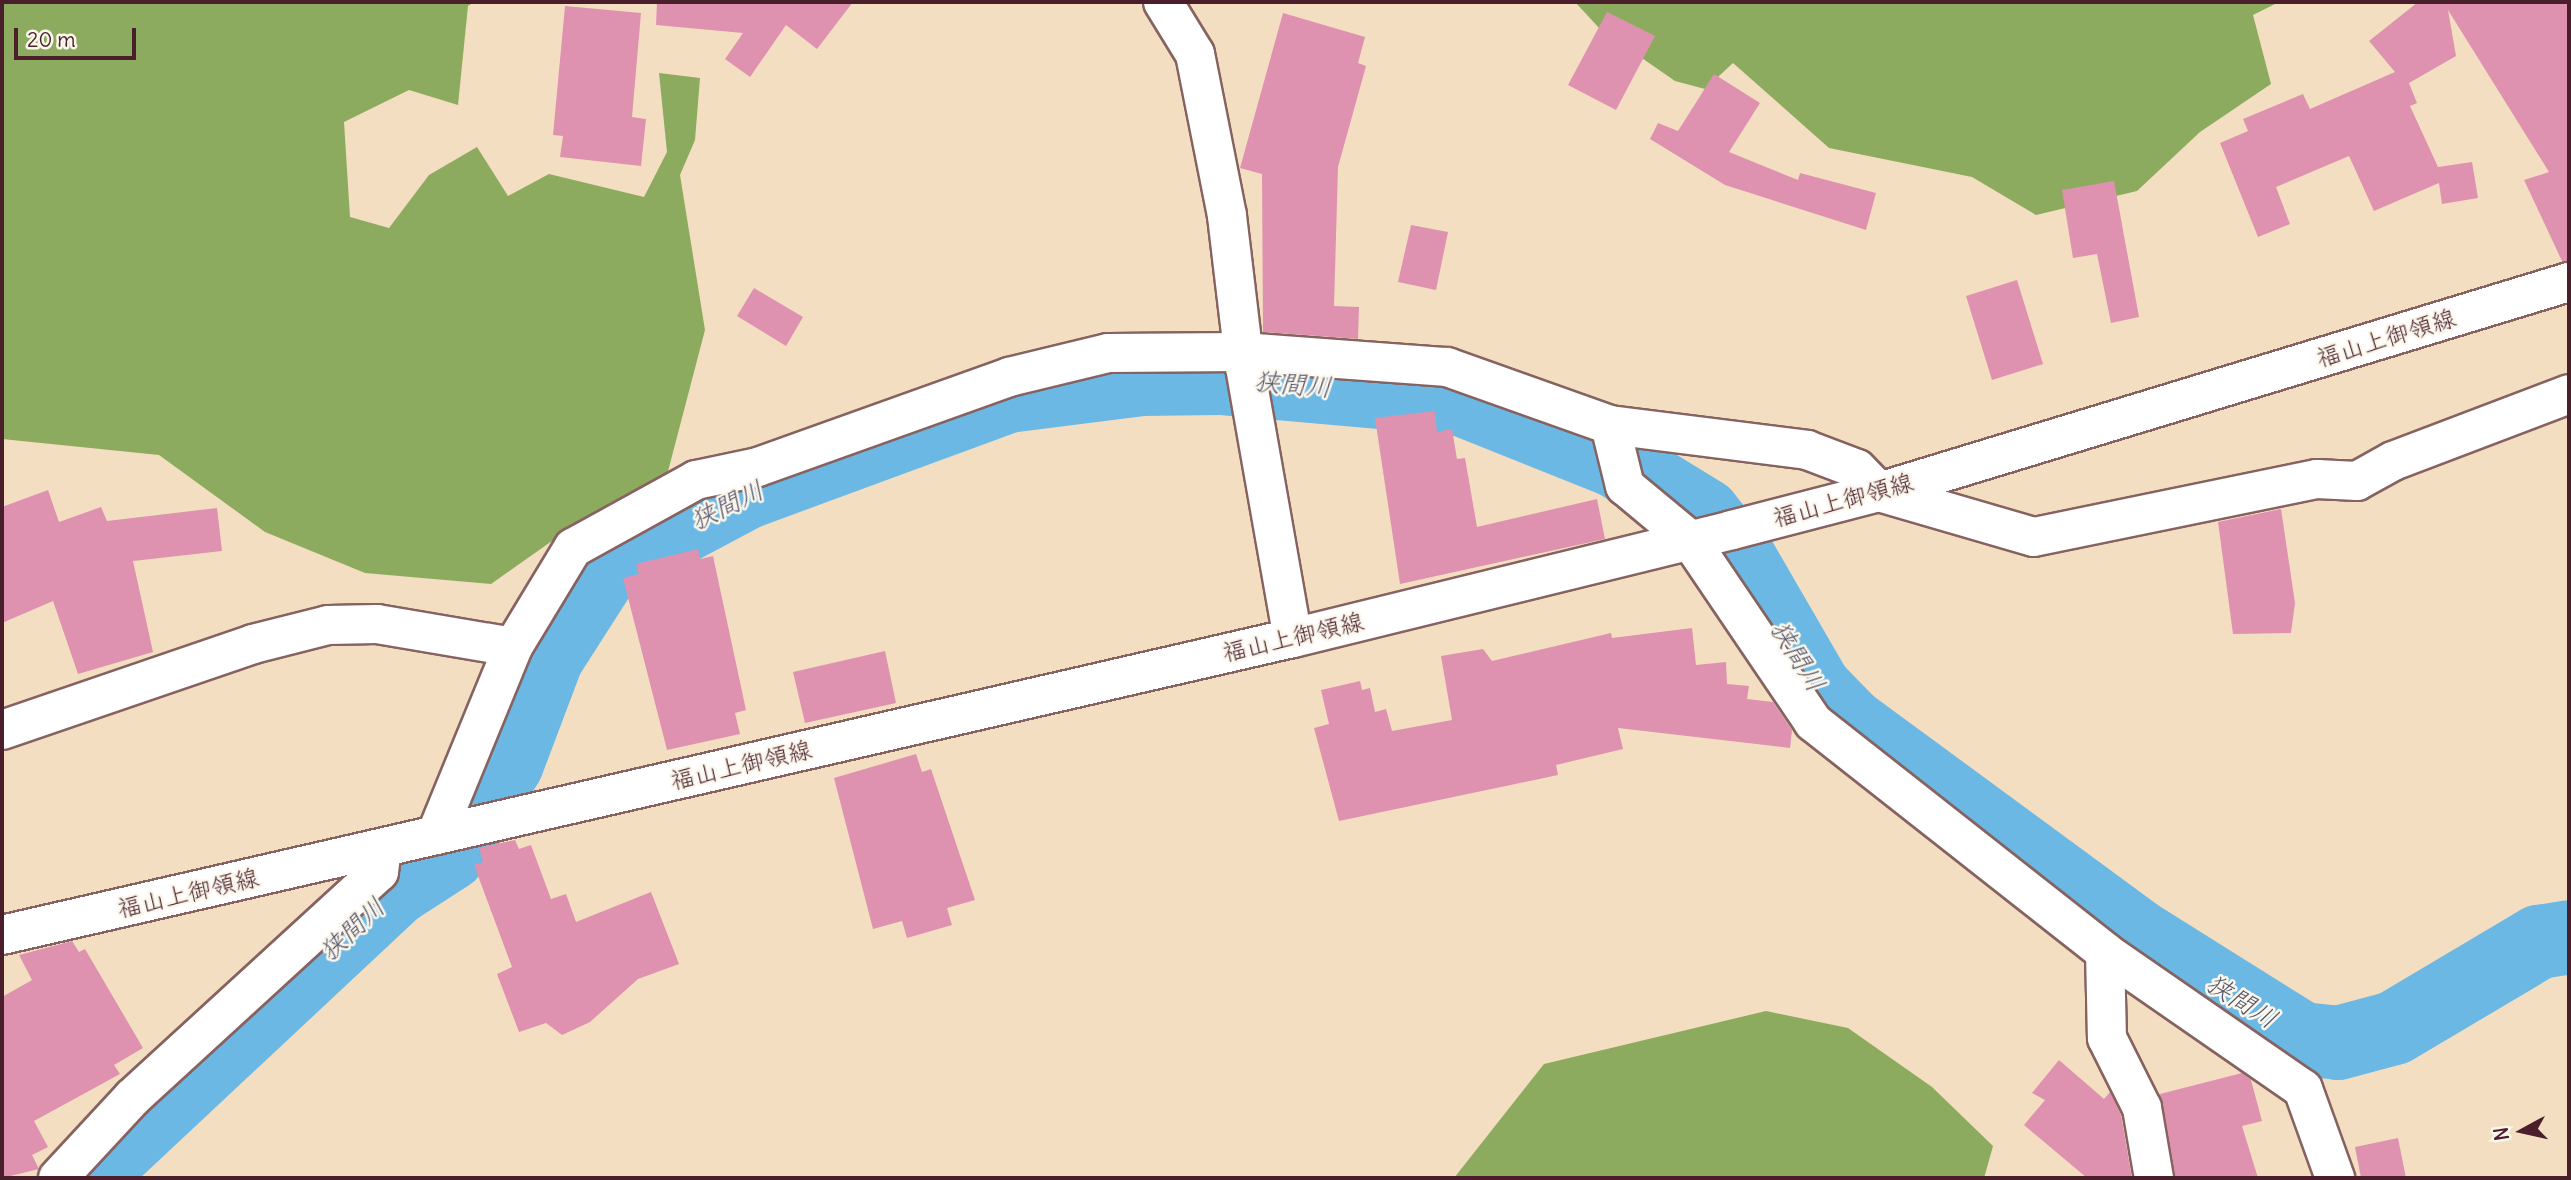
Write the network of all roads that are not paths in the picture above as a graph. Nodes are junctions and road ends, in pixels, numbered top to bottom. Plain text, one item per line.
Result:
1 (1163, 2) edge
2 (2569, 282) edge
3 (1246, 372) junction
4 (2569, 394) edge
5 (1610, 425) junction
6 (1880, 492) junction
7 (1709, 536) junction
8 (1293, 638) junction
9 (513, 647) junction
10 (2, 730) edge
11 (442, 834) junction
12 (382, 849) junction
13 (2, 935) edge
14 (2105, 952) junction
15 (58, 1178) edge
16 (2154, 1178) edge
17 (2335, 1178) edge

1 - 3 street
2 - 6 street, 福山上御領線
3 - 5 street
3 - 8 street
3 - 9 street
4 - 6 street
5 - 6 street
5 - 7 street
6 - 7 street, 福山上御領線
7 - 8 street, 福山上御領線
7 - 14 street
8 - 11 street, 福山上御領線
9 - 10 street
9 - 11 street
11 - 12 street, 福山上御領線
12 - 13 street, 福山上御領線
12 - 15 street
14 - 16 street
14 - 17 street

